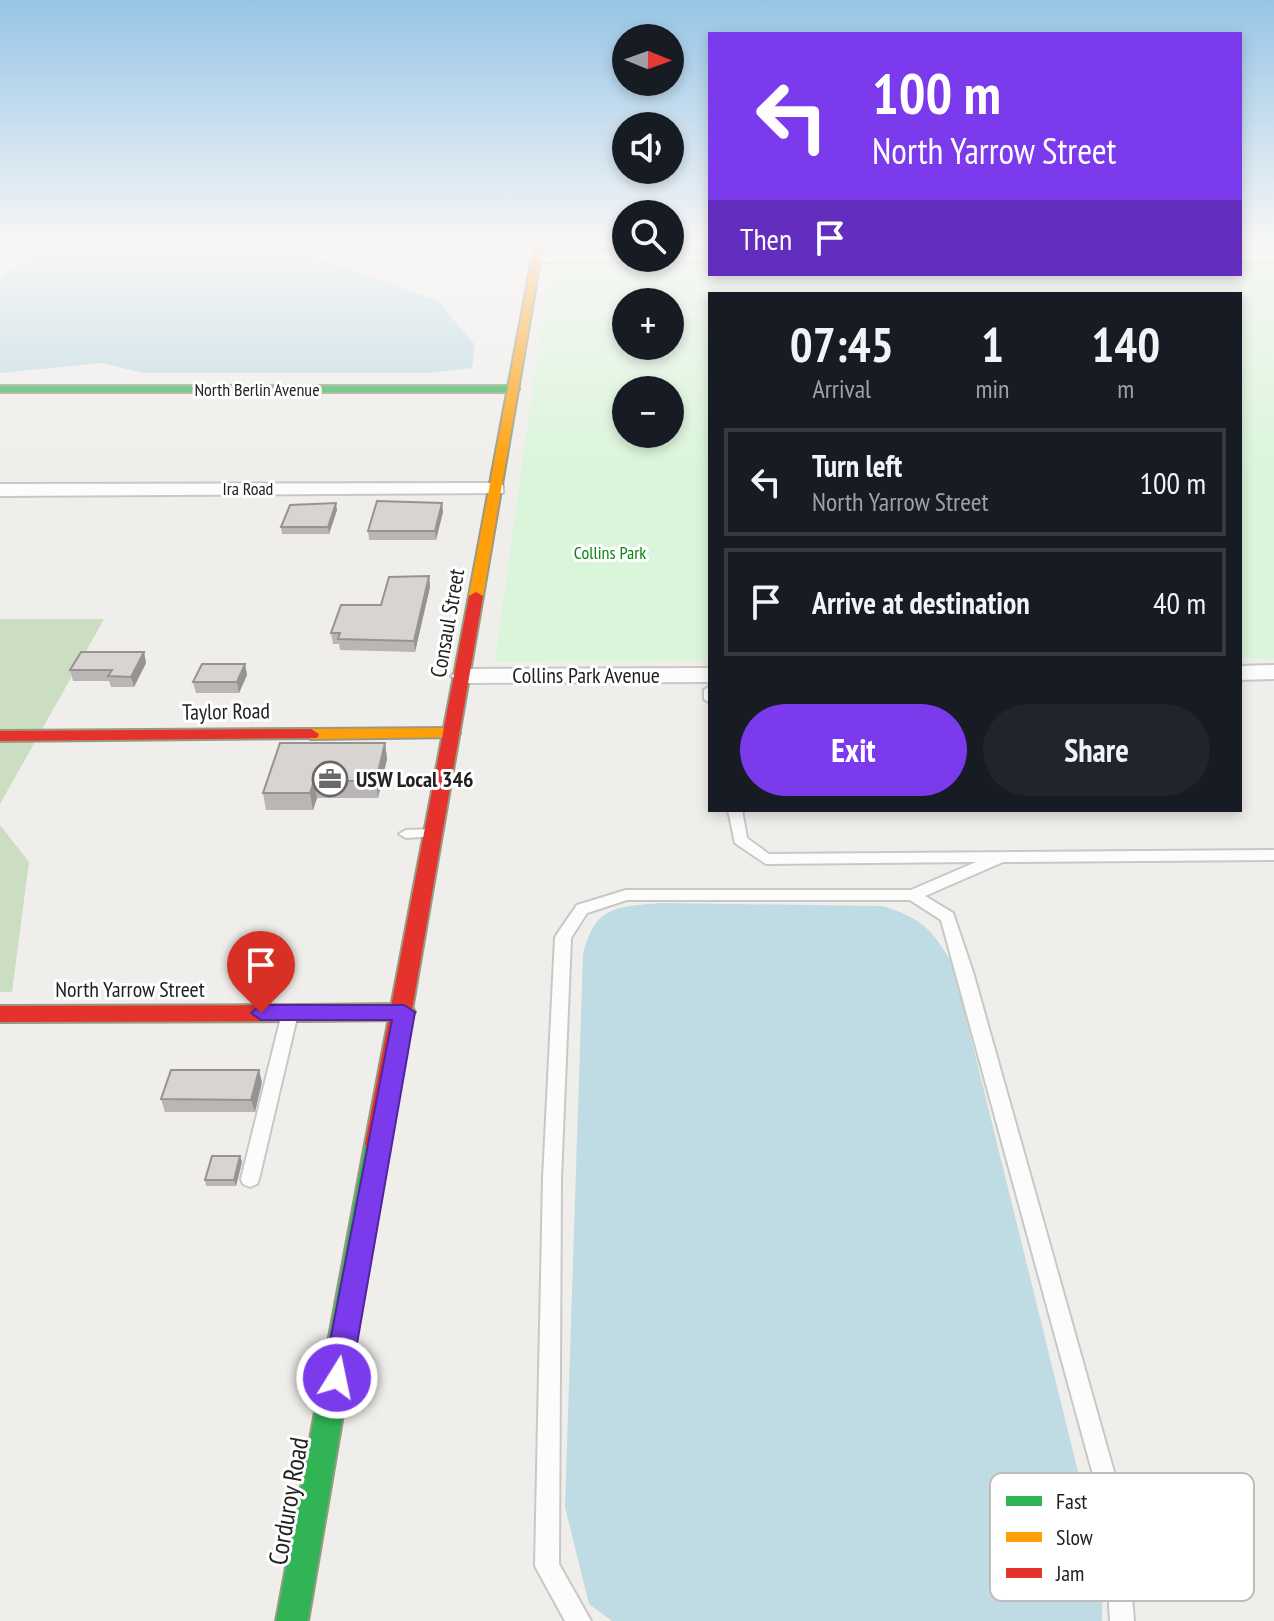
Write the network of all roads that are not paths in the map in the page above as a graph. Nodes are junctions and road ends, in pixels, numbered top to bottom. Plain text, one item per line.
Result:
1 (525, 319) edge
2 (0, 389) edge
3 (513, 389) junction
4 (496, 489) junction
5 (0, 490) edge
6 (1274, 672) edge
7 (1242, 673) edge
8 (708, 675) edge
9 (462, 676) junction
10 (452, 733) junction
11 (0, 736) edge
12 (735, 812) edge
13 (433, 833) junction
14 (406, 834) dead end
15 (1274, 855) edge
16 (1001, 857) junction
17 (913, 895) junction
18 (404, 1012) junction
19 (290, 1013) junction
20 (0, 1014) edge
21 (250, 1179) dead end
22 (1103, 1473) edge
23 (1121, 1601) edge
24 (292, 1621) edge
25 (579, 1621) edge
26 (1122, 1621) edge

1 - 3 street, Consaul Street
2 - 3 street, North Berlin Avenue
3 - 4 street, Consaul Street
4 - 5 street, Ira Road
4 - 9 street, Consaul Street
6 - 7 street
8 - 9 street, Collins Park Avenue
9 - 10 street, Consaul Street
10 - 11 street, Taylor Road
10 - 13 street, Consaul Street
12 - 16 lane
13 - 14 lane
13 - 18 street, Consaul Street
15 - 16 lane
16 - 17 lane
17 - 22 lane
17 - 25 lane
18 - 19 street, North Yarrow Street
18 - 24 street, Corduroy Road
19 - 20 street, North Yarrow Street
19 - 21 lane
23 - 26 lane

